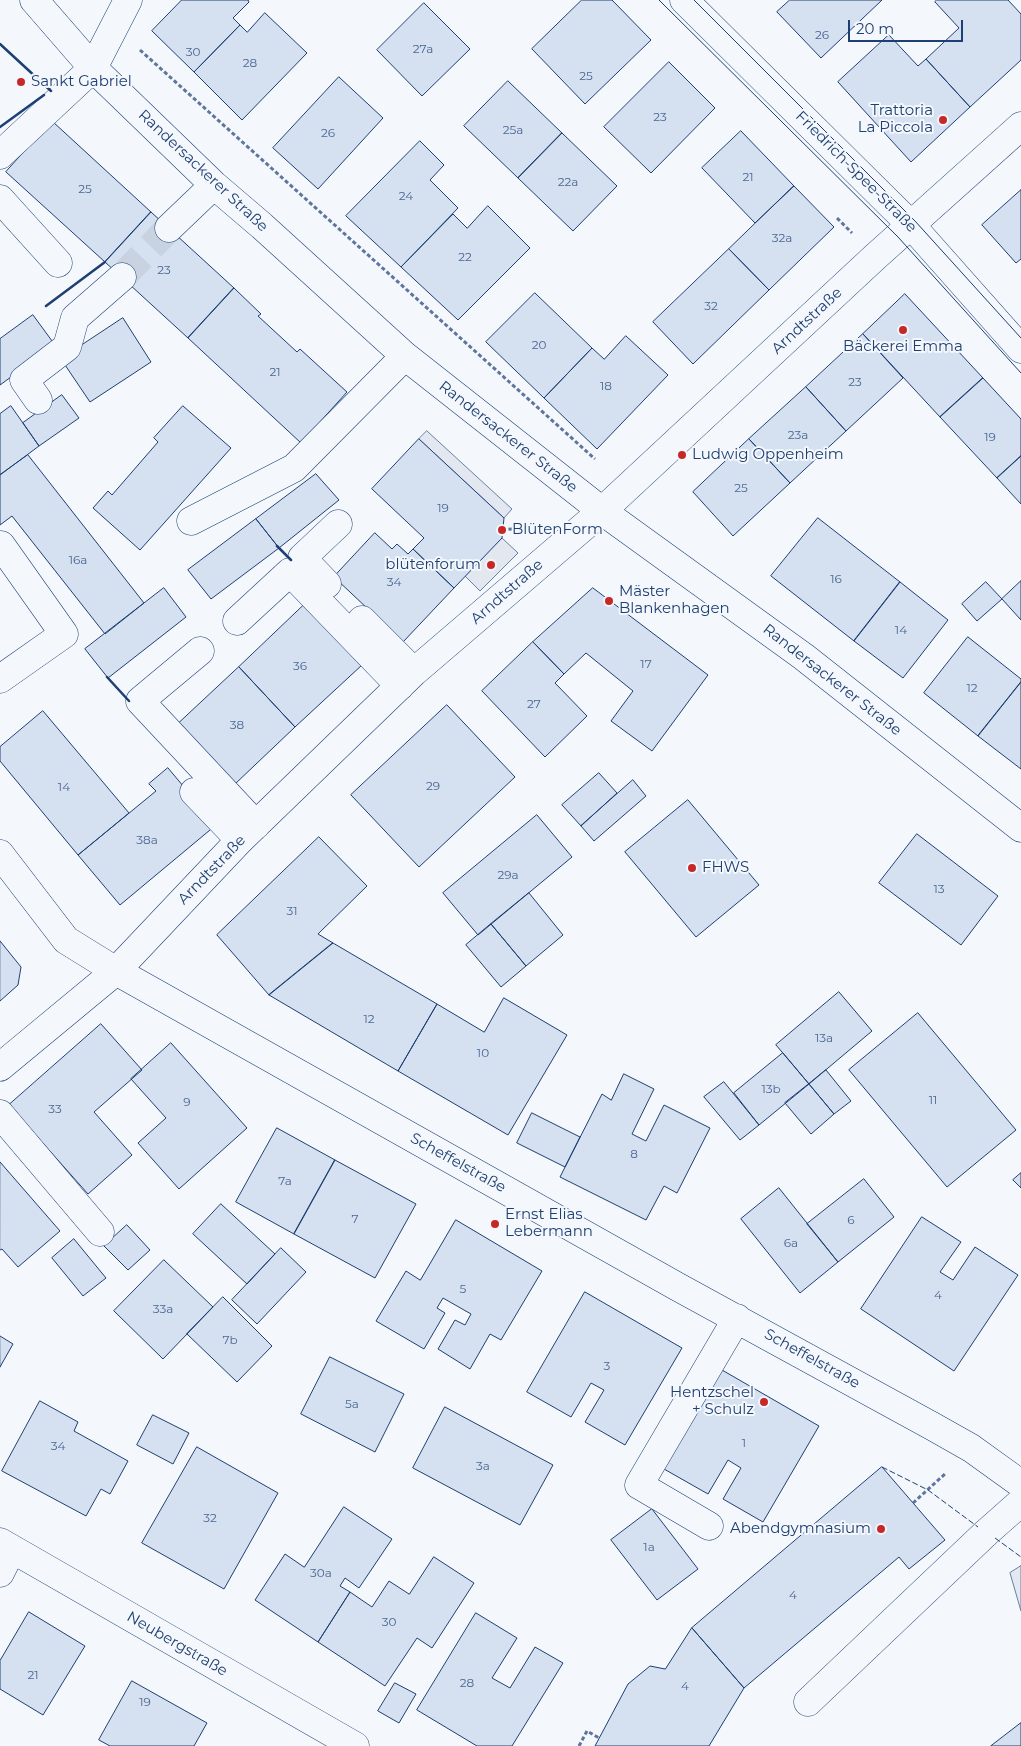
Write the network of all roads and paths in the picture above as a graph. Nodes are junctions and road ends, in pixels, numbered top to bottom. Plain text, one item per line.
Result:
1 (34, 0) edge
2 (684, 0) edge
3 (122, 8) edge
4 (93, 68) junction
5 (1021, 126) edge
6 (0, 155) edge
7 (214, 184) junction
8 (0, 199) edge
9 (911, 225) junction
10 (169, 228) tunnel mouth
11 (58, 263) dead end
12 (122, 277) tunnel mouth
13 (1021, 349) edge
14 (405, 356) junction
15 (38, 400) dead end
16 (627, 488) junction
17 (602, 510) junction
18 (191, 520) dead end
19 (338, 524) dead end
20 (520, 528) dead end
21 (502, 530) dead end
22 (1, 545) dead end
23 (237, 621) dead end
24 (200, 651) dead end
25 (0, 679) edge
26 (407, 679) junction
27 (194, 792) dead end
28 (1021, 828) edge
29 (248, 832) junction
30 (0, 854) edge
31 (116, 971) junction
32 (0, 1067) edge
33 (0, 1114) edge
34 (100, 1232) dead end
35 (737, 1318) junction
36 (971, 1448) junction
37 (1021, 1484) edge
38 (1021, 1502) edge
39 (913, 1503) dead end
40 (709, 1526) dead end
41 (4, 1555) edge
42 (808, 1702) dead end
43 (599, 1738) dead end
44 (355, 1746) edge
45 (579, 1746) edge

1 - 4 street, Randersackerer Straße
2 - 9 street, Friedrich-Spee-Straße
3 - 4 street
3 - 16 path
4 - 6 street
4 - 7 street, Randersackerer Straße
5 - 9 street, Arndtstraße
7 - 10 street
7 - 14 street, Randersackerer Straße
8 - 11 street
9 - 13 street, Friedrich-Spee-Straße
9 - 16 street, Arndtstraße
12 - 15 street
14 - 17 street, Randersackerer Straße
14 - 18 street
16 - 17 street, Arndtstraße
17 - 26 street, Arndtstraße
17 - 28 street, Randersackerer Straße
19 - 26 street
20 - 21 path
22 - 25 street
23 - 26 street
24 - 29 street
26 - 29 street, Arndtstraße
27 - 29 street
29 - 31 street, Arndtstraße
30 - 31 street, Scheffelstraße
31 - 32 street, Arndtstraße
31 - 35 street, Scheffelstraße
33 - 34 street
35 - 36 street, Scheffelstraße
35 - 40 street
36 - 37 street, Scheffelstraße
36 - 39 path
38 - 42 street
41 - 44 street, Neubergstraße
43 - 45 path

